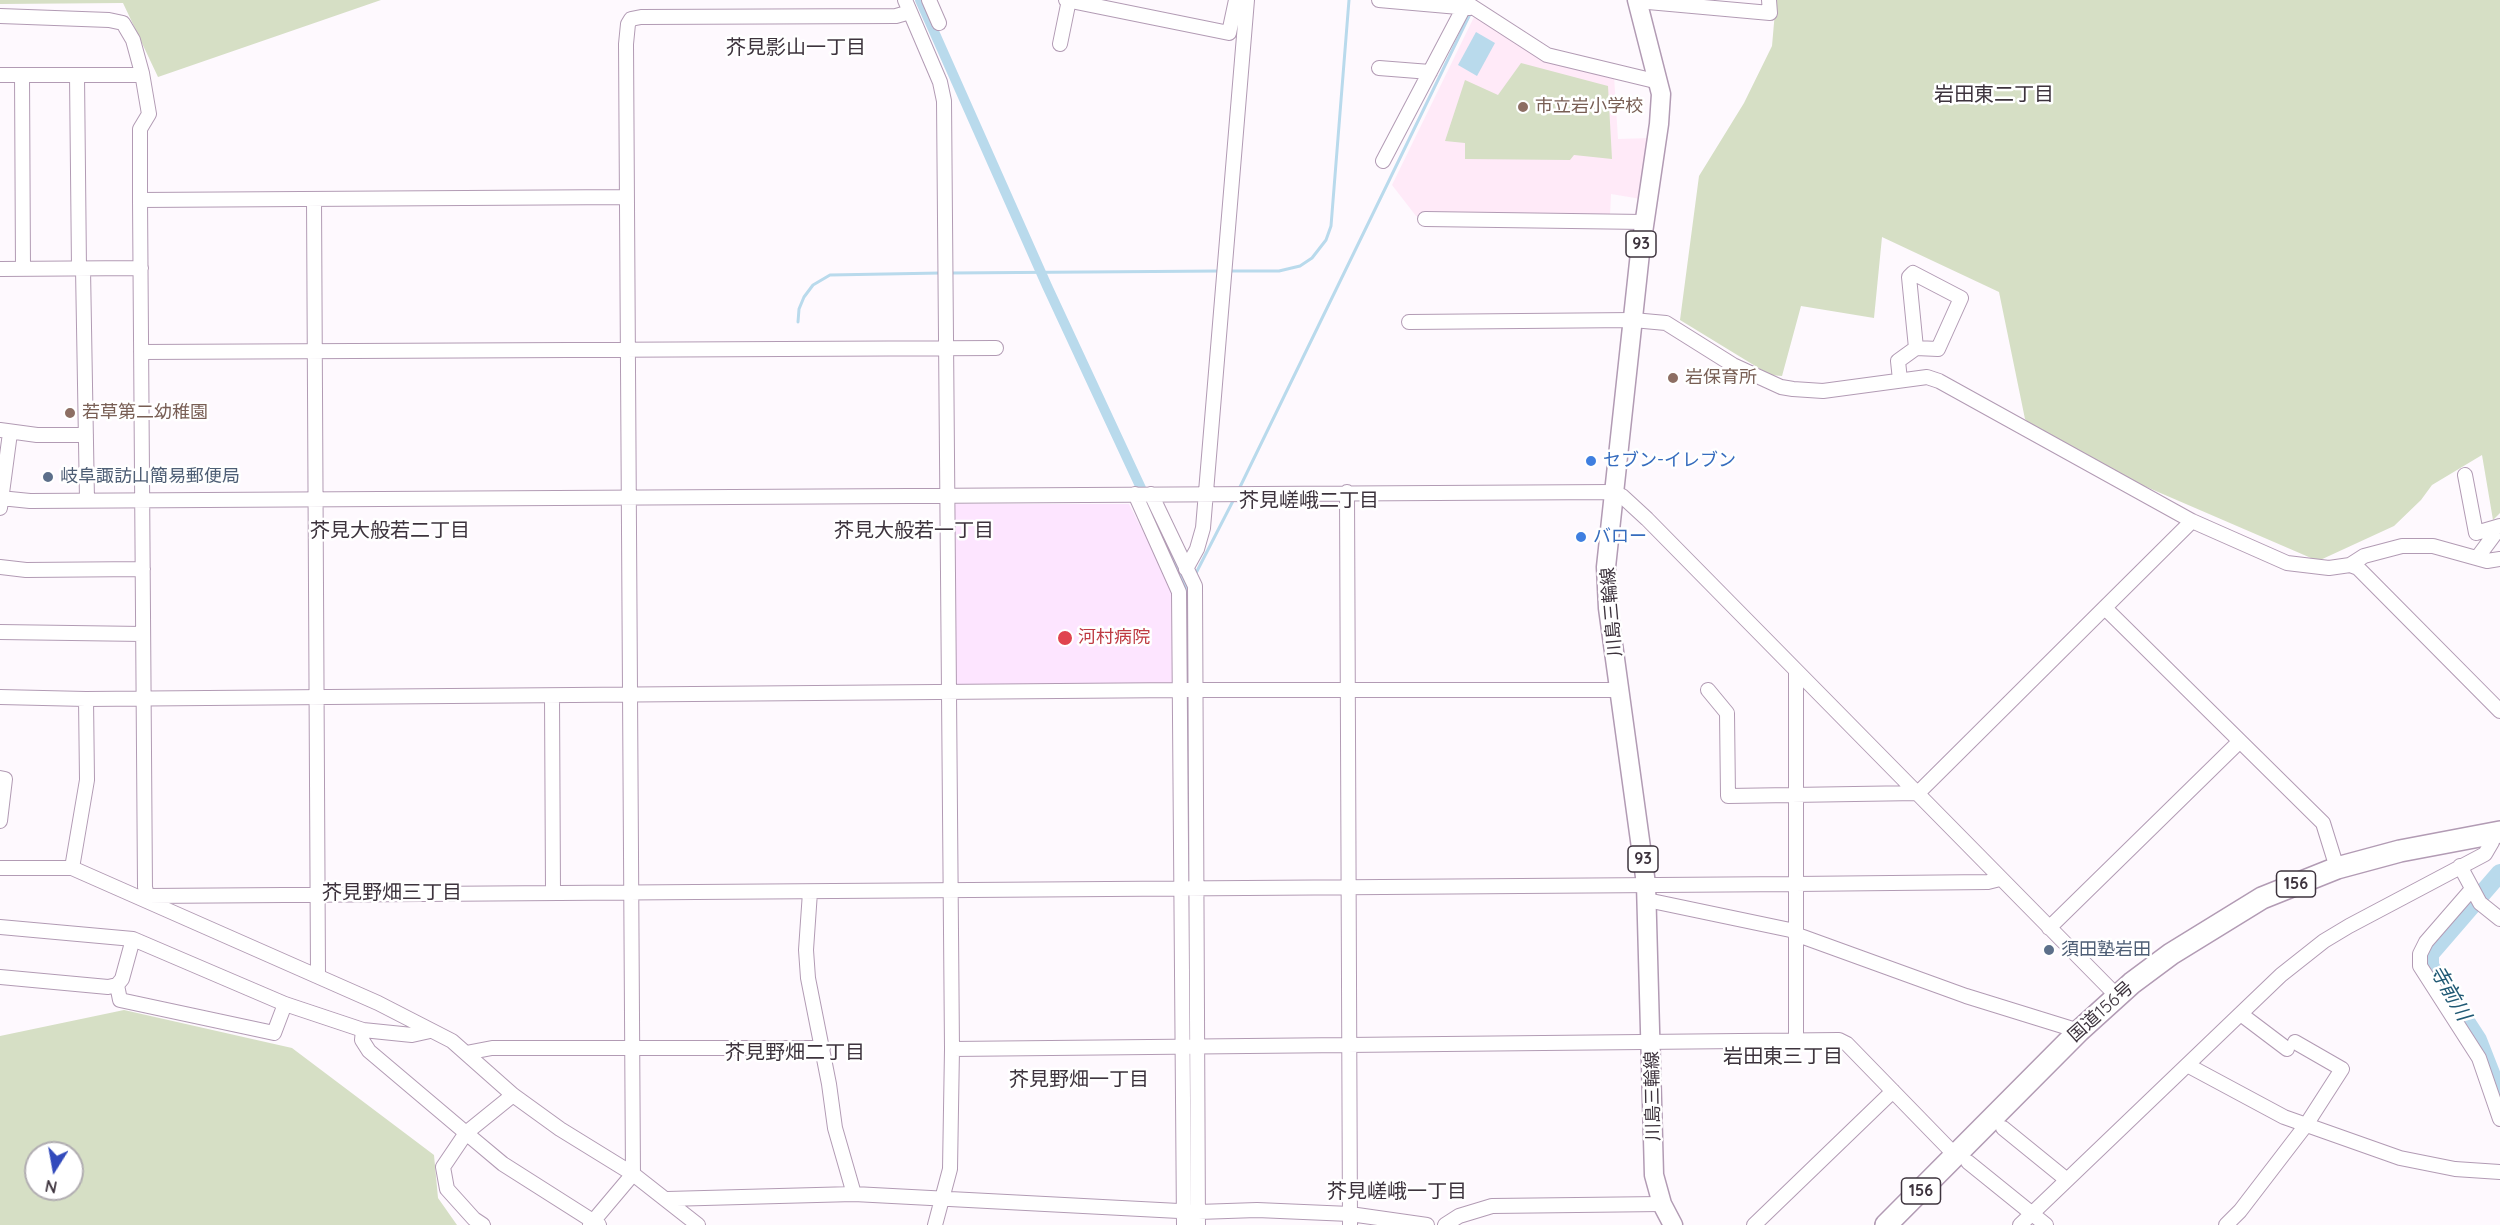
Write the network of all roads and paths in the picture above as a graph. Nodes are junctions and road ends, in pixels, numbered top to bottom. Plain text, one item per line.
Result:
1 (929, 0) edge
2 (1068, 0) edge
3 (1236, 0) edge
4 (1246, 0) edge
5 (1379, 0) edge
6 (1637, 0) edge
7 (1769, 0) edge
8 (1688, 2) edge
9 (1466, 5) edge
10 (1728, 5) edge
11 (907, 6) edge
12 (0, 16) edge
13 (939, 23) dead end
14 (1060, 44) dead end
15 (1379, 68) dead end
16 (1430, 72) junction
17 (142, 73) junction
18 (0, 75) edge
19 (22, 75) junction
20 (77, 75) junction
21 (1659, 82) junction
22 (1383, 161) dead end
23 (627, 197) junction
24 (314, 199) junction
25 (140, 200) junction
26 (1425, 219) dead end
27 (1644, 222) junction
28 (141, 268) junction
29 (0, 269) edge
30 (23, 269) junction
31 (81, 269) junction
32 (1633, 320) junction
33 (1409, 322) dead end
34 (948, 348) junction
35 (996, 348) dead end
36 (1916, 348) junction
37 (629, 350) junction
38 (315, 351) junction
39 (141, 352) junction
40 (1900, 380) junction
41 (5, 432) edge
42 (86, 435) junction
43 (2465, 475) dead end
44 (1347, 492) junction
45 (1612, 492) junction
46 (1205, 493) junction
47 (948, 494) junction
48 (1135, 494) junction
49 (1151, 494) junction
50 (630, 497) junction
51 (316, 499) junction
52 (87, 500) junction
53 (143, 500) junction
54 (0, 501) edge
55 (2192, 521) junction
56 (2500, 526) edge
57 (2477, 558) junction
58 (2500, 559) edge
59 (2350, 565) junction
60 (0, 567) edge
61 (143, 569) junction
62 (1186, 569) junction
63 (2106, 609) junction
64 (0, 632) edge
65 (143, 634) junction
66 (1796, 671) junction
67 (1180, 690) junction
68 (1348, 690) junction
69 (1620, 690) junction
70 (1708, 690) dead end
71 (1196, 691) junction
72 (949, 694) junction
73 (631, 695) junction
74 (552, 696) junction
75 (0, 697) edge
76 (317, 697) junction
77 (143, 698) junction
78 (86, 699) junction
79 (2500, 711) edge
80 (2239, 742) junction
81 (0, 778) edge
82 (1795, 794) junction
83 (1918, 794) junction
84 (0, 821) edge
85 (2496, 833) edge
86 (2460, 866) junction
87 (0, 868) edge
88 (72, 868) junction
89 (2337, 868) junction
90 (2000, 879) junction
91 (1795, 884) junction
92 (1350, 887) junction
93 (1181, 889) junction
94 (1197, 889) junction
95 (2472, 889) junction
96 (949, 891) junction
97 (553, 892) junction
98 (810, 892) junction
99 (1646, 892) junction
100 (632, 893) junction
101 (317, 894) junction
102 (146, 897) junction
103 (2500, 919) edge
104 (0, 927) edge
105 (2049, 928) junction
106 (1795, 932) junction
107 (133, 939) junction
108 (318, 974) junction
109 (0, 977) edge
110 (117, 985) junction
111 (2117, 996) junction
112 (285, 1004) junction
113 (2242, 1015) junction
114 (363, 1030) junction
115 (430, 1030) junction
116 (2079, 1031) junction
117 (1652, 1042) junction
118 (1796, 1042) junction
119 (1350, 1044) junction
120 (1199, 1045) junction
121 (1182, 1046) junction
122 (823, 1048) junction
123 (952, 1049) junction
124 (633, 1050) junction
125 (466, 1053) junction
126 (2189, 1066) junction
127 (1893, 1091) junction
128 (513, 1095) junction
129 (2500, 1119) edge
130 (2306, 1125) junction
131 (2003, 1128) dead end
132 (466, 1133) junction
133 (1962, 1159) junction
134 (2500, 1172) edge
135 (633, 1174) junction
136 (2067, 1180) junction
137 (854, 1194) junction
138 (941, 1198) junction
139 (667, 1199) junction
140 (1662, 1204) junction
141 (2032, 1214) junction
142 (1191, 1218) edge
143 (1350, 1219) edge
144 (594, 1224) edge
145 (483, 1225) edge
146 (698, 1225) edge
147 (935, 1225) edge
148 (1427, 1225) edge
149 (1444, 1225) edge
150 (1673, 1225) edge
151 (1754, 1225) edge
152 (1886, 1225) edge
153 (2020, 1225) edge
154 (2046, 1225) edge
155 (2226, 1225) edge

1 - 13 street
2 - 3 street
2 - 14 street
4 - 46 street
5 - 9 street
6 - 8 street
6 - 21 main road, 川島三輪線 / 93
7 - 10 street
8 - 10 street
9 - 16 street
9 - 21 street
11 - 23 street
11 - 34 street
12 - 17 street
15 - 16 street
16 - 22 street
17 - 20 street
17 - 25 street
18 - 19 street
19 - 20 street
19 - 30 street
20 - 31 street
21 - 27 main road, 川島三輪線 / 93
23 - 24 street
23 - 37 street
24 - 25 street
24 - 38 street
25 - 28 street
26 - 27 street
27 - 32 main road, 川島三輪線 / 93
28 - 31 street
28 - 39 street
29 - 30 street
30 - 31 street
31 - 42 street
32 - 33 street
32 - 40 street
32 - 45 main road, 川島三輪線 / 93
34 - 35 street
34 - 37 street
34 - 47 street
36 - 36 street
36 - 40 street
37 - 38 street
37 - 50 street
38 - 39 street
38 - 51 street
39 - 53 street
40 - 55 street
41 - 42 street
41 - 54 street
42 - 52 street
43 - 56 street
44 - 45 street
44 - 46 street
44 - 68 street
45 - 66 street
45 - 69 main road, 川島三輪線 / 93
46 - 49 street
46 - 62 street
47 - 48 street
47 - 50 street
47 - 72 street
48 - 49 street
48 - 67 street
49 - 62 street
50 - 51 street
50 - 73 street
51 - 53 street
51 - 76 street
52 - 53 street
52 - 54 street
53 - 61 street
55 - 59 street
55 - 63 street
56 - 57 street
57 - 58 street
57 - 59 street
59 - 79 street
60 - 61 street
61 - 65 street
62 - 71 street
63 - 80 street
63 - 83 street
64 - 65 street
65 - 77 street
66 - 82 street
66 - 83 street
67 - 71 street
67 - 72 street
67 - 93 street
68 - 69 street
68 - 71 street
68 - 92 street
69 - 99 main road, 川島三輪線 / 93
70 - 82 street
71 - 94 street
72 - 73 street
72 - 96 street
73 - 74 street
73 - 100 street
74 - 76 street
74 - 97 street
75 - 78 street
76 - 77 street
76 - 101 street
77 - 78 street
77 - 102 street
78 - 88 street
80 - 89 street
80 - 105 street
81 - 84 street
82 - 83 street
82 - 91 street
83 - 90 street
85 - 86 street
85 - 89 highway, 国道156号 / 156
86 - 95 street
86 - 113 street
87 - 88 street
88 - 102 street
89 - 111 highway, 国道156号 / 156
90 - 91 street
90 - 105 street
91 - 99 street
91 - 106 street
92 - 94 street
92 - 99 street
92 - 119 street
93 - 94 street
93 - 96 street
93 - 121 street
94 - 120 street
95 - 103 street
95 - 129 street
96 - 98 street
96 - 123 street
97 - 100 street
97 - 101 street
98 - 100 street
98 - 122 street
99 - 106 street
99 - 117 main road, 川島三輪線 / 93
100 - 124 street
101 - 102 street
101 - 108 street
102 - 108 street
104 - 107 street
105 - 111 street
106 - 116 street
106 - 118 street
107 - 110 street
107 - 112 street
108 - 115 street
109 - 110 street
110 - 112 street
111 - 116 highway, 国道156号 / 156
112 - 114 street
113 - 126 street
113 - 130 street
114 - 115 street
114 - 132 street
115 - 125 street
116 - 133 highway, 国道156号 / 156
117 - 118 street
117 - 119 street
117 - 140 main road, 川島三輪線 / 93
118 - 127 street
119 - 120 street
119 - 143 street
120 - 121 street
120 - 142 street
121 - 123 street
121 - 142 street
122 - 124 street
122 - 137 street
123 - 138 street
124 - 125 street
124 - 135 street
125 - 128 street
126 - 130 street
126 - 136 street
127 - 133 street
127 - 151 street
128 - 132 street
128 - 135 street
130 - 134 street
130 - 155 street
131 - 136 street
132 - 144 street
132 - 145 street
133 - 141 street
133 - 152 highway, 国道156号 / 156
135 - 139 street
135 - 144 street
136 - 141 street
137 - 138 street
137 - 139 street
138 - 142 street
138 - 147 street
139 - 146 street
140 - 149 street
140 - 150 main road, 川島三輪線 / 93
141 - 153 street
141 - 154 street
142 - 143 street
143 - 148 street

